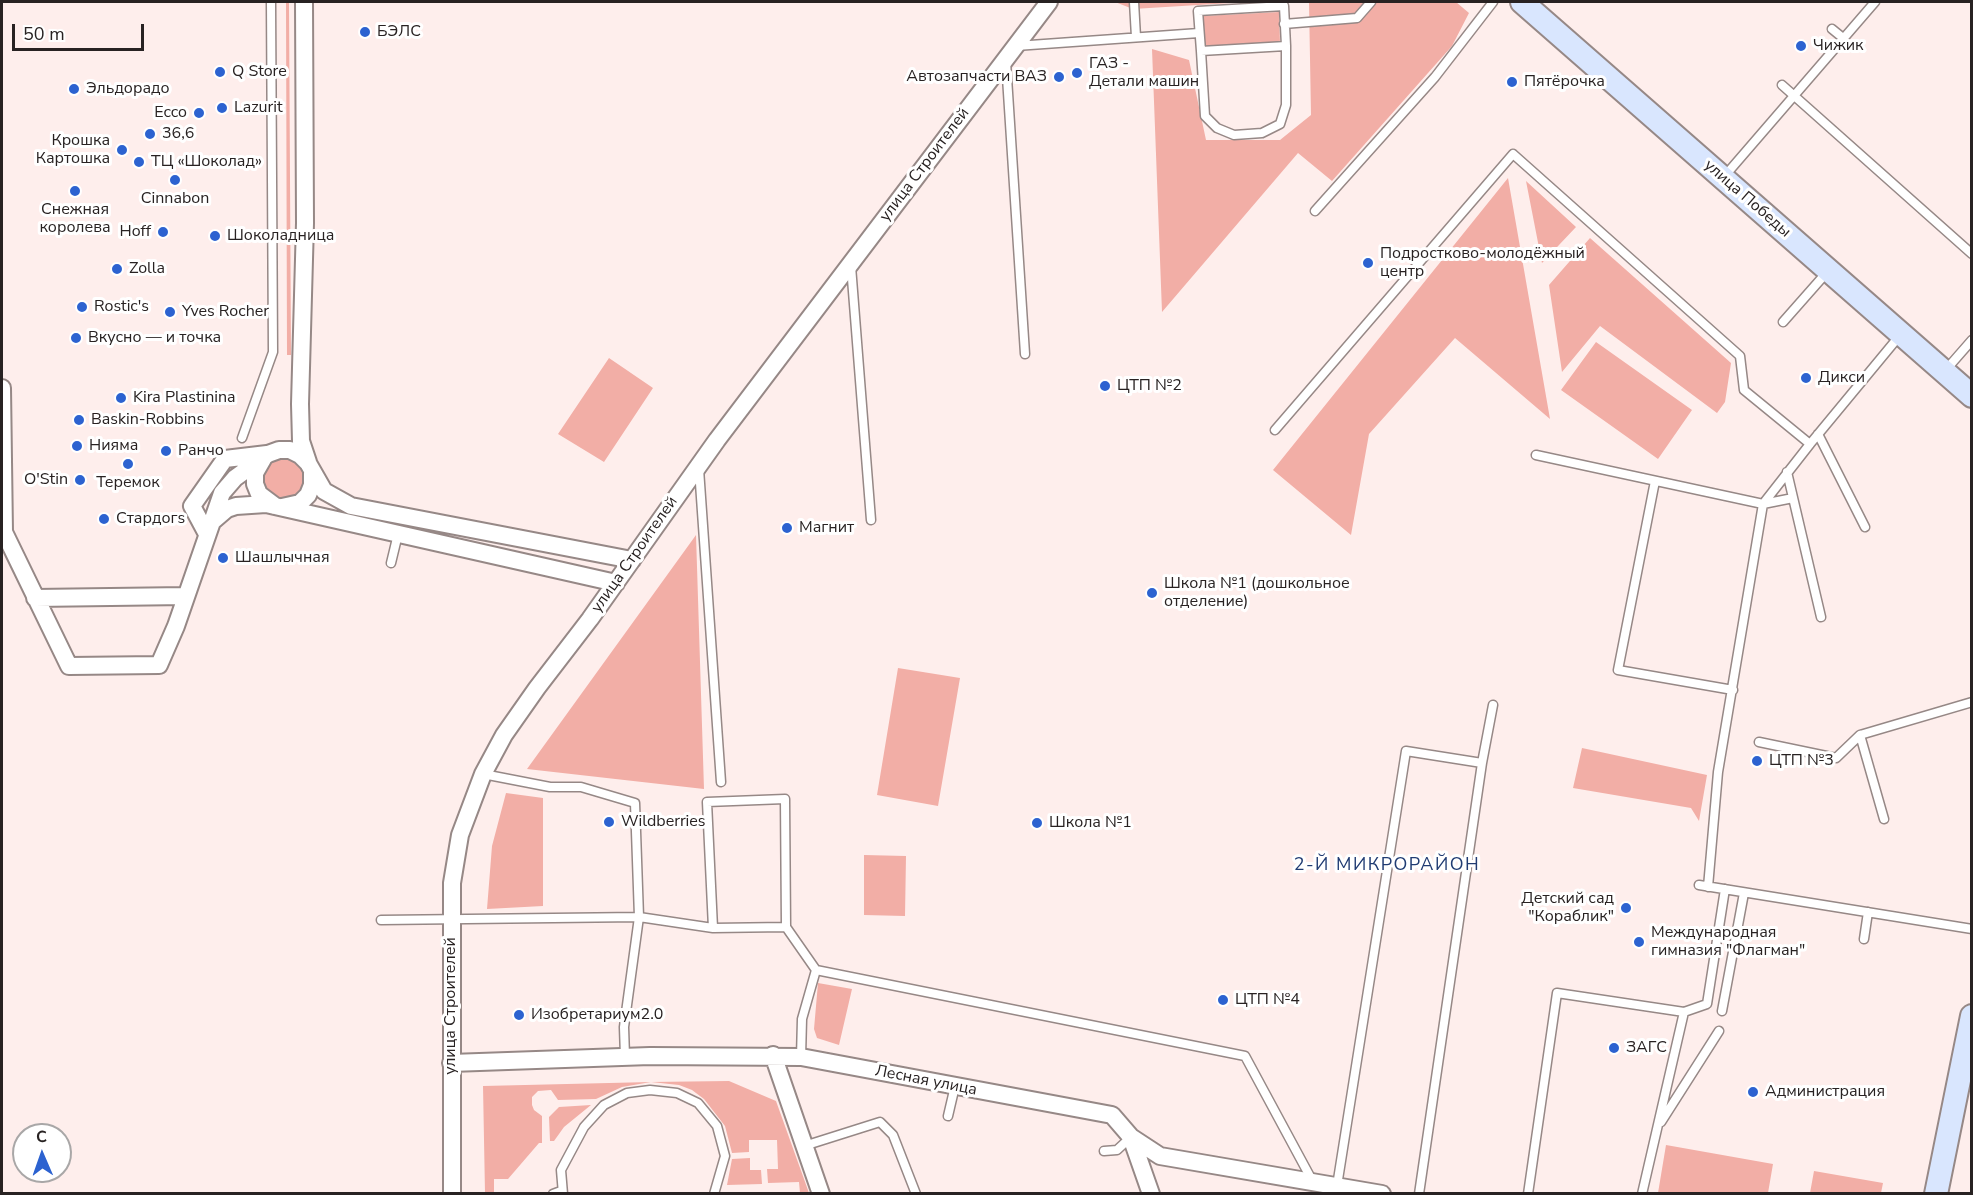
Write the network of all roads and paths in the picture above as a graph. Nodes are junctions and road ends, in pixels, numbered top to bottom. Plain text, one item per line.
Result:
1 (271, 2) edge
2 (304, 2) edge
3 (1049, 2) edge
4 (1134, 2) edge
5 (1371, 2) edge
6 (1493, 2) edge
7 (1522, 2) edge
8 (1875, 2) edge
9 (1283, 4) edge
10 (1241, 5) edge
11 (1284, 24) junction
12 (1832, 29) dead end
13 (1199, 33) junction
14 (1136, 37) junction
15 (1843, 39) junction
16 (1286, 46) junction
17 (1201, 51) junction
18 (1011, 52) junction
19 (1782, 85) dead end
20 (1794, 95) junction
21 (1723, 178) junction
22 (1315, 212) dead end
23 (1971, 254) edge
24 (851, 263) junction
25 (1828, 270) junction
26 (1783, 322) dead end
27 (1901, 334) junction
28 (1971, 340) edge
29 (1025, 354) dead end
30 (1944, 372) junction
31 (2, 388) edge
32 (1971, 396) edge
33 (1275, 430) dead end
34 (1818, 434) junction
35 (242, 438) dead end
36 (1810, 444) junction
37 (268, 454) junction
38 (1536, 455) dead end
39 (699, 465) junction
40 (310, 468) junction
41 (1787, 472) junction
42 (1655, 481) junction
43 (1793, 498) junction
44 (1763, 504) junction
45 (278, 507) junction
46 (871, 520) dead end
47 (1865, 528) dead end
48 (209, 531) junction
49 (398, 534) junction
50 (632, 560) junction
51 (391, 563) dead end
52 (616, 583) junction
53 (186, 596) junction
54 (35, 598) junction
55 (1821, 617) dead end
56 (1733, 690) junction
57 (1971, 702) edge
58 (1493, 705) dead end
59 (1860, 735) junction
60 (1759, 742) dead end
61 (1482, 764) junction
62 (483, 774) junction
63 (721, 782) dead end
64 (1884, 819) dead end
65 (1725, 889) junction
66 (1744, 893) junction
67 (1868, 912) junction
68 (639, 917) junction
69 (452, 919) junction
70 (381, 920) dead end
71 (786, 927) junction
72 (713, 928) junction
73 (1971, 929) edge
74 (1864, 939) dead end
75 (816, 970) junction
76 (1722, 1011) dead end
77 (1684, 1012) junction
78 (1971, 1016) edge
79 (1719, 1031) dead end
80 (773, 1055) junction
81 (625, 1057) junction
82 (801, 1057) junction
83 (451, 1063) junction
84 (955, 1086) junction
85 (948, 1116) dead end
86 (1658, 1127) junction
87 (1131, 1137) junction
88 (804, 1146) junction
89 (1104, 1150) dead end
90 (1313, 1182) junction
91 (1336, 1186) junction
92 (559, 1193) edge
93 (452, 1194) edge
94 (714, 1194) edge
95 (820, 1194) edge
96 (916, 1194) edge
97 (1151, 1194) edge
98 (1382, 1194) edge
99 (1419, 1194) edge
100 (1528, 1194) edge
101 (1642, 1194) edge
102 (1936, 1194) edge

1 - 35 lane
2 - 40 street
3 - 18 street, улица Строителей
4 - 14 lane
5 - 11 lane
6 - 22 lane
7 - 21 street, улица Победы
8 - 15 lane
9 - 10 lane
9 - 11 lane
10 - 13 lane
11 - 16 lane
12 - 15 lane
13 - 14 lane
13 - 17 lane
14 - 18 lane
15 - 20 lane
16 - 17 lane
16 - 17 lane
18 - 24 street, улица Строителей
18 - 29 lane
19 - 20 lane
20 - 21 lane
20 - 23 lane
21 - 25 street, улица Победы
24 - 39 street, улица Строителей
24 - 46 lane
25 - 26 lane
25 - 27 street, улица Победы
27 - 30 street, улица Победы
27 - 34 lane
28 - 30 lane
30 - 32 street, улица Победы
31 - 54 street
33 - 36 lane
34 - 36 lane
34 - 47 lane
36 - 41 lane
37 - 40 street
37 - 45 street
37 - 48 street
37 - 48 street
38 - 42 lane
39 - 50 street, улица Строителей
39 - 63 lane
40 - 45 street
40 - 50 street
41 - 43 lane
41 - 44 lane
42 - 44 lane
42 - 56 lane
43 - 44 lane
43 - 55 lane
44 - 56 lane
45 - 48 street
45 - 49 street
48 - 53 street
49 - 51 lane
49 - 52 street
50 - 52 street, улица Строителей
52 - 62 street, улица Строителей
53 - 54 street
53 - 54 street
56 - 65 lane
57 - 59 lane
58 - 61 lane
59 - 60 lane
59 - 64 lane
61 - 91 lane
61 - 99 lane
62 - 68 lane
62 - 69 street, улица Строителей
65 - 66 lane
65 - 77 lane
66 - 67 lane
66 - 76 lane
67 - 73 lane
67 - 74 lane
68 - 69 lane
68 - 72 lane
68 - 81 lane
69 - 70 lane
69 - 83 street, улица Строителей
71 - 72 lane
71 - 72 lane
71 - 75 lane
75 - 82 lane
75 - 90 lane
77 - 86 lane
77 - 100 lane
78 - 102 street
79 - 86 lane
80 - 81 street, Лесная улица
80 - 82 street, Лесная улица
80 - 88 street
81 - 83 street, Лесная улица
82 - 84 street, Лесная улица
83 - 93 street, улица Строителей
84 - 85 lane
84 - 87 street, Лесная улица
86 - 101 lane
87 - 89 lane
87 - 90 street, Лесная улица
87 - 97 street
88 - 95 street
88 - 96 lane
90 - 91 street, Лесная улица
91 - 98 street, Лесная улица
92 - 94 lane

